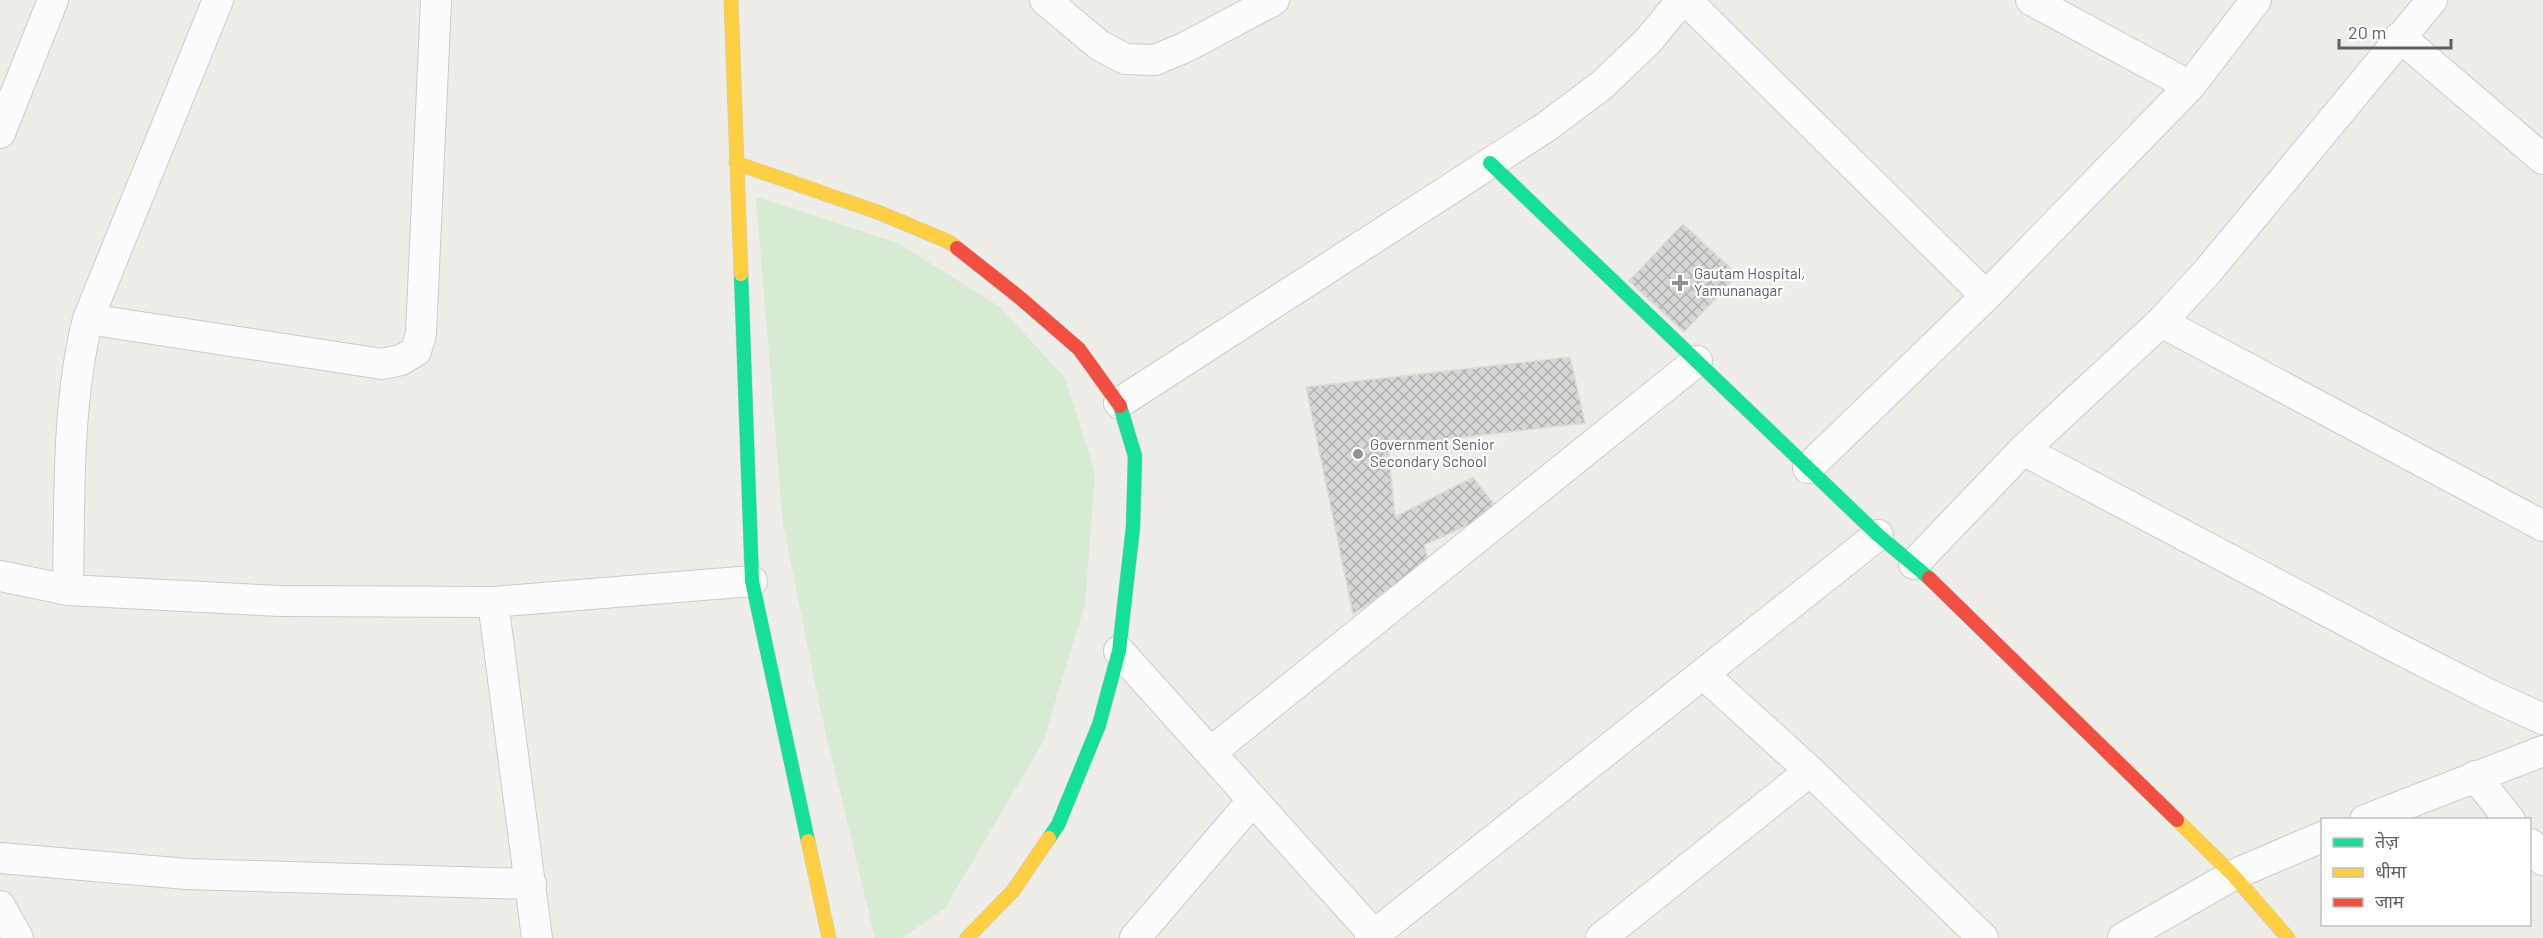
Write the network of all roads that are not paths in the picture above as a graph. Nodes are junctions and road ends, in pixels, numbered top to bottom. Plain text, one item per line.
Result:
1 (53, 0) edge
2 (218, 0) edge
3 (436, 0) edge
4 (731, 0) edge
5 (1045, 0) edge
6 (1274, 0) edge
7 (1682, 0) edge
8 (1686, 0) edge
9 (2031, 0) edge
10 (2256, 0) edge
11 (2432, 0) edge
12 (2400, 37) junction
13 (2190, 86) junction
14 (0, 133) edge
15 (2543, 159) edge
16 (736, 163) junction
17 (1490, 163) junction
18 (1986, 296) junction
19 (88, 319) junction
20 (2161, 322) junction
21 (1696, 361) junction
22 (1119, 403) junction
23 (2023, 450) junction
24 (1808, 468) junction
25 (2543, 526) edge
26 (1878, 535) junction
27 (1914, 564) junction
28 (0, 576) edge
29 (752, 581) junction
30 (68, 590) junction
31 (494, 602) junction
32 (1119, 651) junction
33 (1704, 674) junction
34 (2543, 719) edge
35 (2543, 751) edge
36 (1211, 752) junction
37 (1810, 771) junction
38 (2475, 776) junction
39 (1253, 800) junction
40 (2368, 818) edge
41 (2509, 818) edge
42 (2321, 837) edge
43 (2531, 845) edge
44 (0, 858) edge
45 (2543, 860) edge
46 (2233, 875) junction
47 (531, 884) junction
48 (0, 906) edge
49 (1374, 937) edge
50 (18, 938) edge
51 (537, 938) edge
52 (830, 938) edge
53 (967, 938) edge
54 (1135, 938) edge
55 (1601, 938) edge
56 (1983, 938) edge
57 (2123, 938) edge
58 (2288, 938) edge

1 - 14 street
2 - 19 street
3 - 19 street
4 - 16 street
5 - 6 street
7 - 17 street
8 - 18 street
9 - 13 street
10 - 13 street
11 - 12 street
12 - 15 street
12 - 20 street
13 - 18 street
16 - 22 street
16 - 29 street
17 - 21 street
17 - 22 street
18 - 24 street
19 - 30 street
20 - 23 street
20 - 25 street
21 - 24 street
21 - 36 street
22 - 32 street
23 - 27 street
23 - 34 street
24 - 26 street
26 - 27 street
26 - 33 street
27 - 46 street
28 - 30 street
29 - 31 street
29 - 52 street
30 - 31 street
31 - 47 street
32 - 36 street
32 - 53 street
33 - 37 street
33 - 49 street
35 - 38 street
36 - 39 street
37 - 55 street
37 - 56 street
38 - 40 street
38 - 41 street
39 - 49 street
39 - 54 street
42 - 46 street
43 - 45 street
44 - 47 street
46 - 57 street
46 - 58 street
47 - 51 street
48 - 50 street

